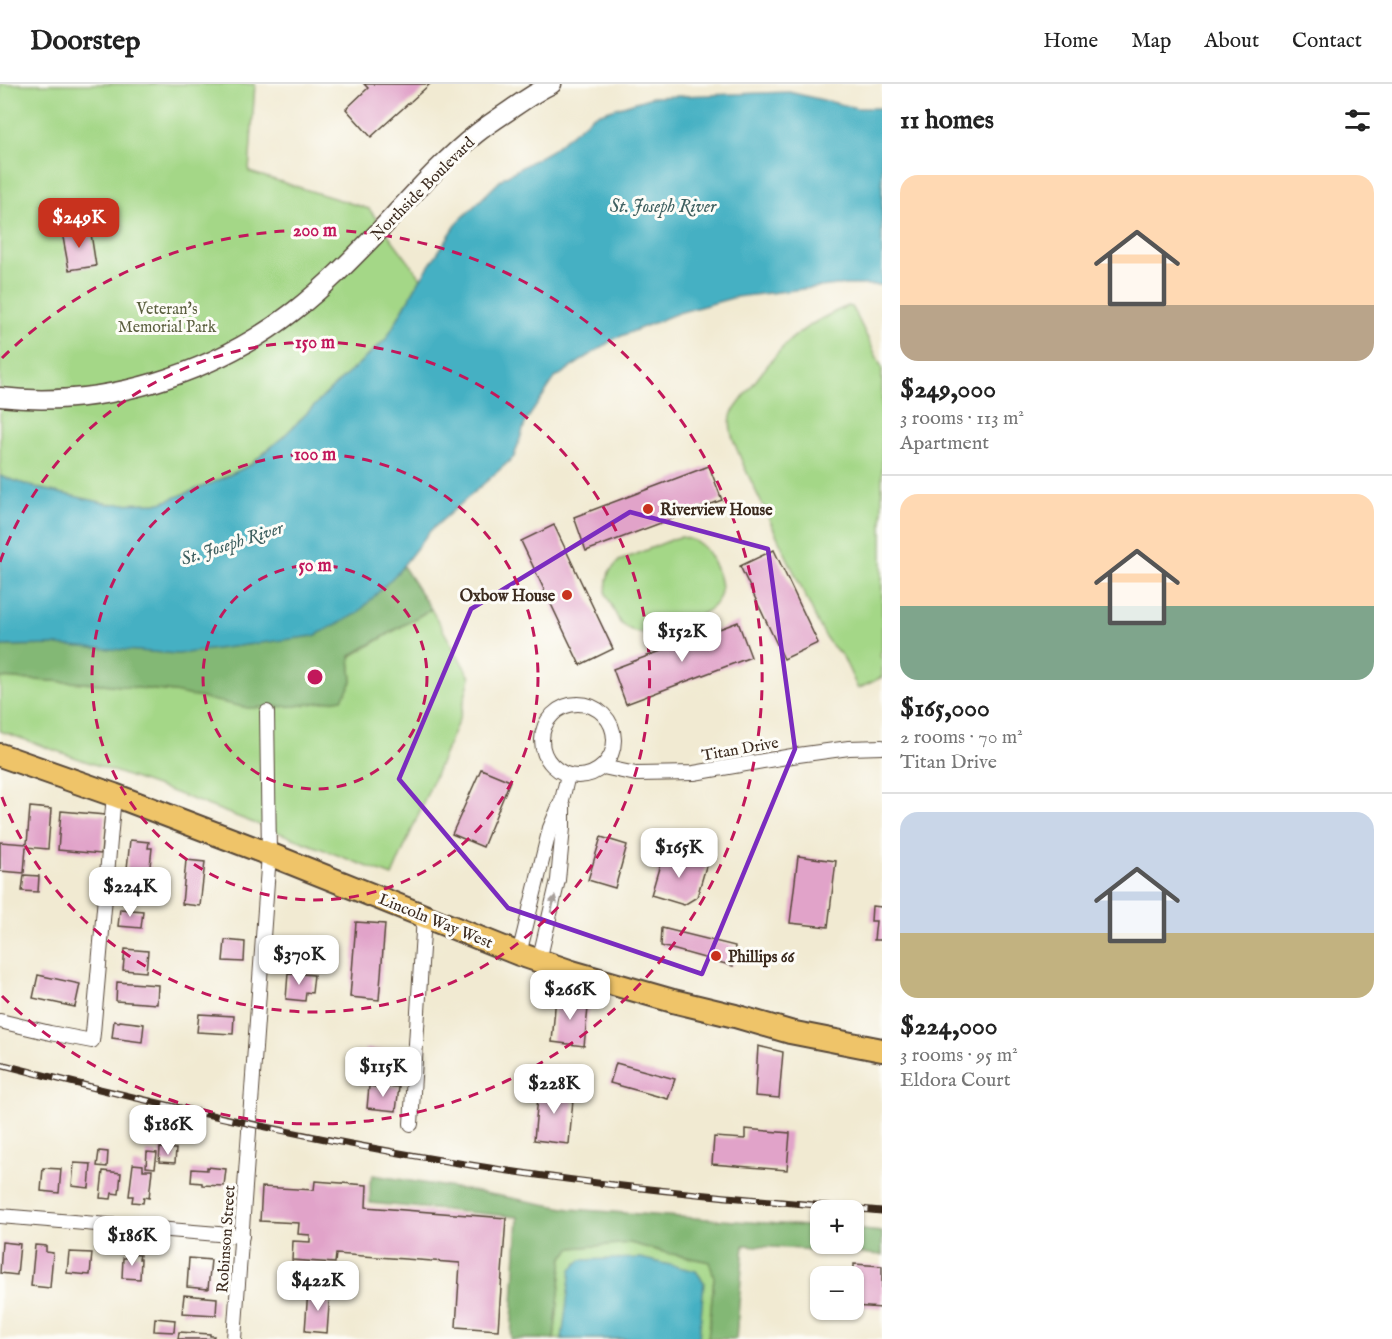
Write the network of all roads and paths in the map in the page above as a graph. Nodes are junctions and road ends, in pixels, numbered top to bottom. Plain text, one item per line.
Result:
1 (552, 84) edge
2 (0, 398) edge
3 (267, 712) dead end
4 (882, 747) edge
5 (0, 755) edge
6 (603, 767) junction
7 (568, 775) junction
8 (114, 795) junction
9 (562, 800) junction
10 (269, 854) junction
11 (424, 916) junction
12 (529, 957) junction
13 (0, 1021) edge
14 (882, 1050) edge
15 (411, 1124) dead end
16 (0, 1216) edge
17 (242, 1236) junction
18 (234, 1339) edge

1 - 2 street, Northside Boulevard
3 - 10 street, Robinson Street
4 - 6 street, Titan Drive
5 - 8 main road, Lincoln Way West
6 - 7 street
6 - 7 street
7 - 9 street
8 - 10 main road, Lincoln Way West
8 - 13 street
9 - 12 street
12 -> 9 street
10 - 11 main road, Lincoln Way West
10 - 17 street, Robinson Street
11 - 12 main road, Lincoln Way West
11 - 15 street
12 - 14 main road, Lincoln Way West
16 - 17 street
17 - 18 street, Robinson Street

